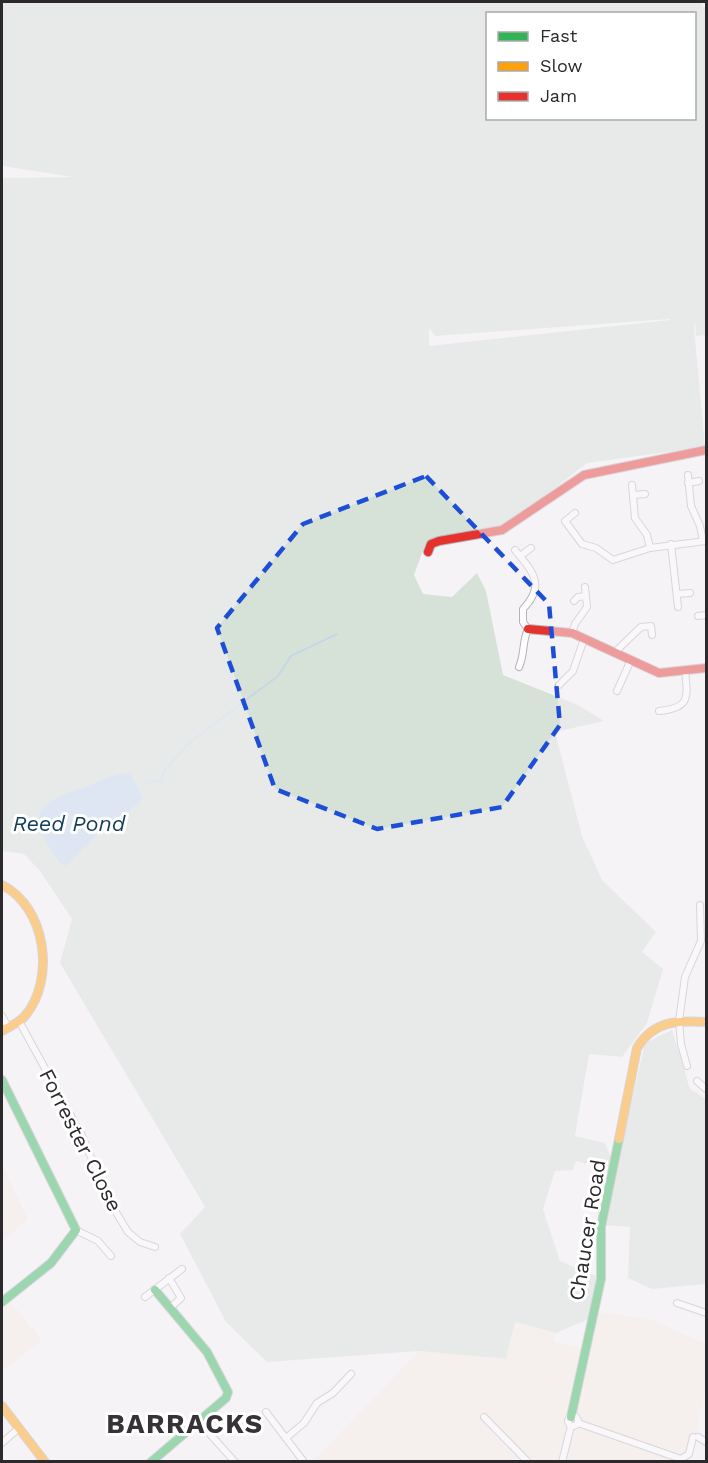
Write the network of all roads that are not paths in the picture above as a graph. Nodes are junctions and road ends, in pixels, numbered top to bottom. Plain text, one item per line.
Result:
1 (706, 450) edge
2 (699, 481) dead end
3 (632, 486) dead end
4 (645, 494) dead end
5 (633, 495) junction
6 (575, 513) dead end
7 (705, 541) edge
8 (671, 544) junction
9 (531, 548) dead end
10 (650, 548) junction
11 (514, 550) dead end
12 (428, 552) dead end
13 (520, 556) junction
14 (585, 587) dead end
15 (690, 593) dead end
16 (677, 594) junction
17 (586, 596) junction
18 (574, 602) dead end
19 (678, 607) dead end
20 (706, 615) edge
21 (698, 616) dead end
22 (528, 629) junction
23 (572, 633) junction
24 (652, 635) dead end
25 (584, 639) junction
26 (613, 654) junction
27 (630, 662) junction
28 (519, 667) dead end
29 (706, 669) edge
30 (685, 671) junction
31 (558, 685) dead end
32 (617, 691) dead end
33 (659, 711) dead end
34 (2, 885) edge
35 (700, 905) dead end
36 (2, 1016) edge
37 (19, 1021) junction
38 (679, 1021) junction
39 (706, 1022) edge
40 (4, 1029) edge
41 (687, 1066) dead end
42 (2, 1080) edge
43 (697, 1081) dead end
44 (706, 1089) edge
45 (76, 1230) junction
46 (154, 1247) dead end
47 (111, 1256) dead end
48 (182, 1269) dead end
49 (169, 1278) junction
50 (155, 1290) junction
51 (146, 1297) dead end
52 (2, 1302) edge
53 (677, 1303) dead end
54 (170, 1308) junction
55 (706, 1313) edge
56 (351, 1374) dead end
57 (2, 1406) edge
58 (266, 1412) dead end
59 (484, 1417) dead end
60 (199, 1422) junction
61 (573, 1422) junction
62 (19, 1428) junction
63 (286, 1438) junction
64 (706, 1442) edge
65 (2, 1443) edge
66 (45, 1461) edge
67 (151, 1461) edge
68 (235, 1461) edge
69 (304, 1461) edge
70 (528, 1461) edge
71 (562, 1461) edge

1 - 12 main road
2 - 7 street
3 - 5 street
4 - 5 street
5 - 10 street
6 - 10 street
7 - 8 street
8 - 10 street
8 - 16 street
9 - 13 street
11 - 13 street
13 - 22 street
14 - 17 street
15 - 16 street
16 - 19 street
17 - 18 street
17 - 23 street
20 - 21 street
22 - 23 main road
22 - 28 street
23 - 25 main road
24 - 26 street
25 - 26 main road
25 - 31 street
26 - 27 main road
27 - 30 main road
27 - 32 street
29 - 30 main road
30 - 33 street
34 - 37 main road
35 - 38 street
36 - 40 street
37 - 40 main road
37 - 46 street, Forrester Close
38 - 39 main road
38 - 41 street
38 - 61 main road, Chaucer Road
42 - 45 main road
43 - 44 street
45 - 47 street
45 - 52 main road
48 - 49 street
49 - 50 street
49 - 54 street
50 - 51 street
50 - 54 main road
53 - 55 street
54 - 60 main road
56 - 63 street
57 - 62 main road
58 - 63 street
59 - 70 street
60 - 67 main road
60 - 68 street
61 - 64 street
61 - 71 street, Chaucer Road
62 - 65 street
62 - 66 main road
63 - 69 street

